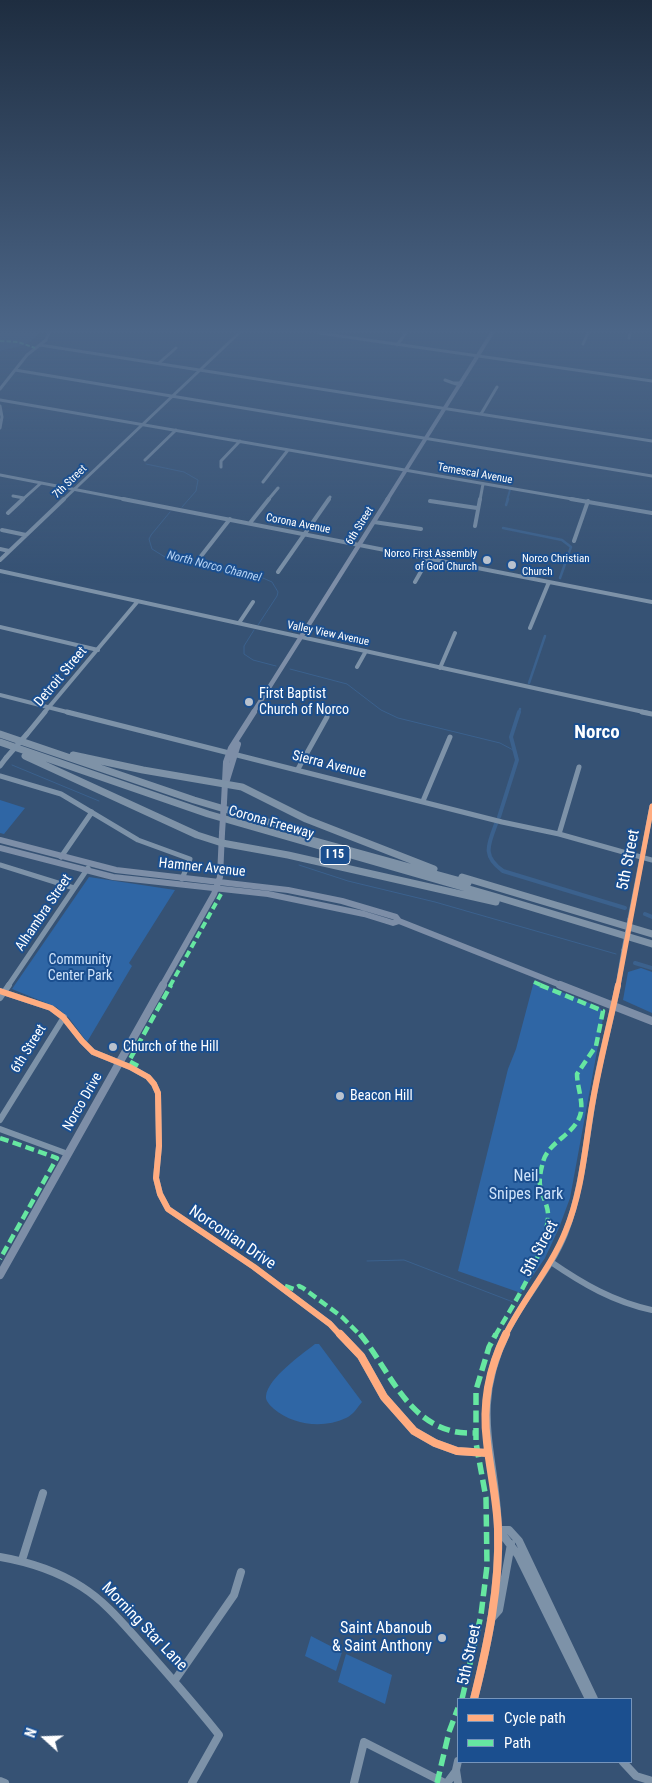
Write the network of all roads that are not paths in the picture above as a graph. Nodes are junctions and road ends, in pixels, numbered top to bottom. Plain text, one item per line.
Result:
1 (97, 416) edge
2 (151, 416) edge
3 (295, 416) edge
4 (440, 416) edge
5 (495, 416) edge
6 (143, 424) junction
7 (176, 430) junction
8 (427, 438) junction
9 (240, 441) junction
10 (652, 441) edge
11 (288, 450) junction
12 (145, 460) dead end
13 (220, 467) dead end
14 (406, 470) junction
15 (0, 476) edge
16 (652, 476) edge
17 (262, 482) dead end
18 (41, 483) junction
19 (482, 484) junction
20 (278, 488) dead end
21 (74, 490) junction
22 (13, 496) dead end
23 (24, 498) junction
24 (330, 498) dead end
25 (430, 501) dead end
26 (588, 501) junction
27 (478, 508) junction
28 (8, 513) dead end
29 (652, 513) edge
30 (230, 520) junction
31 (374, 522) junction
32 (250, 523) junction
33 (475, 526) dead end
34 (420, 529) dead end
35 (2, 530) dead end
36 (305, 534) junction
37 (26, 535) junction
38 (574, 541) dead end
39 (360, 545) junction
40 (0, 549) edge
41 (9, 551) junction
42 (428, 559) junction
43 (0, 560) edge
44 (198, 560) dead end
45 (0, 571) edge
46 (278, 572) dead end
47 (415, 582) dead end
48 (548, 582) junction
49 (138, 601) junction
50 (253, 602) dead end
51 (652, 602) edge
52 (239, 623) junction
53 (0, 627) edge
54 (530, 628) dead end
55 (455, 633) dead end
56 (302, 637) junction
57 (98, 650) junction
58 (366, 651) junction
59 (357, 668) dead end
60 (440, 668) junction
61 (0, 695) edge
62 (49, 708) junction
63 (652, 714) edge
64 (327, 716) dead end
65 (0, 736) edge
66 (450, 737) dead end
67 (0, 742) edge
68 (30, 745) junction
69 (0, 747) edge
70 (231, 753) junction
71 (20, 754) junction
72 (0, 766) edge
73 (579, 767) dead end
74 (298, 769) junction
75 (0, 776) edge
76 (226, 783) junction
77 (423, 801) junction
78 (652, 806) edge
79 (92, 812) junction
80 (222, 833) joint
81 (560, 834) junction
82 (0, 840) edge
83 (222, 843) junction
84 (0, 848) edge
85 (61, 857) junction
86 (642, 857) junction
87 (652, 860) edge
88 (0, 865) edge
89 (88, 867) junction
90 (434, 869) junction
91 (182, 879) junction
92 (217, 886) junction
93 (74, 888) junction
94 (288, 890) junction
95 (268, 894) junction
96 (496, 902) junction
97 (399, 921) junction
98 (652, 934) edge
99 (652, 939) edge
100 (652, 944) edge
101 (652, 949) edge
102 (2, 992) edge
103 (0, 998) edge
104 (613, 1006) junction
105 (64, 1018) junction
106 (652, 1021) edge
107 (119, 1064) junction
108 (0, 1120) edge
109 (0, 1129) edge
110 (68, 1154) junction
111 (551, 1262) junction
112 (0, 1275) edge
113 (652, 1310) edge
114 (487, 1453) junction
115 (43, 1493) dead end
116 (498, 1530) junction
117 (511, 1544) junction
118 (0, 1558) edge
119 (22, 1560) junction
120 (241, 1572) dead end
121 (490, 1620) junction
122 (175, 1680) junction
123 (474, 1698) edge
124 (588, 1698) edge
125 (594, 1698) edge
126 (624, 1763) edge
127 (457, 1766) edge
128 (0, 1781) edge
129 (652, 1781) edge
130 (5, 1783) edge
131 (192, 1783) edge
132 (354, 1783) edge
133 (446, 1783) edge
134 (458, 1783) edge

1 - 6 street, Temescal Avenue
2 - 6 street, 7th Street
3 - 8 street
4 - 8 main road, 6th Street
5 - 10 street
6 - 7 street, Temescal Avenue
6 - 21 street, 7th Street
7 - 9 street, Temescal Avenue
7 - 12 street
8 - 14 main road, 6th Street
8 - 16 street
9 - 11 street, Temescal Avenue
9 - 13 street
11 - 14 street, Temescal Avenue
11 - 17 street
14 - 19 street, Temescal Avenue
14 - 31 main road, 6th Street
15 - 18 street, Corona Avenue
18 - 21 street, Corona Avenue
18 - 23 street
19 - 26 street, Temescal Avenue
19 - 27 street
20 - 32 street
21 - 30 street, Corona Avenue
21 - 37 street, 7th Street
22 - 23 street
23 - 28 street
24 - 36 street
25 - 27 street
26 - 29 street, Temescal Avenue
26 - 38 street
27 - 33 street
30 - 32 street, Corona Avenue
30 - 44 street
31 - 34 street
31 - 39 main road, 6th Street
32 - 36 street, Corona Avenue
35 - 37 street
36 - 39 street, Corona Avenue
36 - 46 street
37 - 41 street, 7th Street
39 - 42 street, Corona Avenue
39 - 56 main road, 6th Street
40 - 41 street
41 - 43 street, 7th Street
42 - 47 street
42 - 48 street, Corona Avenue
45 - 49 street, Valley View Avenue
48 - 51 street, Corona Avenue
48 - 54 street
49 - 52 street, Valley View Avenue
49 - 57 street, Detroit Street
50 - 52 street
52 - 56 street, Valley View Avenue
53 - 57 street
55 - 60 street
56 - 58 street, Valley View Avenue
56 - 70 main road, 6th Street
57 - 62 street, Detroit Street
58 - 59 street
58 - 60 street, Valley View Avenue
60 - 63 street, Valley View Avenue
61 - 62 street, Sierra Avenue
62 - 70 street, Sierra Avenue
62 - 72 street, Detroit Street, bridge
64 - 74 street
65 - 68 highway, Corona Freeway / I 15
65 - 99 highway
66 - 77 street
67 - 100 highway
68 - 76 highway
68 - 90 highway, Corona Freeway / I 15
69 - 71 highway, Corona Freeway / I 15
70 - 74 street, Sierra Avenue
70 - 76 main road, 6th Street
71 - 83 highway
71 - 96 highway, Corona Freeway / I 15
73 - 81 street
74 - 77 street, Sierra Avenue
75 - 79 street
76 - 80 main road, 6th Street, bridge
76 - 90 highway
77 - 81 street, Sierra Avenue
78 - 86 street, 5th Street
79 - 85 street
79 - 91 street
80 - 83 main road, 6th Street
81 - 86 street, Sierra Avenue
82 - 85 main road, Hamner Avenue
83 - 92 main road, 6th Street
83 - 96 highway
84 - 89 main road, Hamner Avenue
85 - 89 main road, Hamner Avenue
86 - 87 street, Sierra Avenue
86 - 104 street, 5th Street, bridge
88 - 93 street
89 - 91 main road, Hamner Avenue
89 - 92 main road, Hamner Avenue
89 - 93 street, Alhambra Street
90 - 98 highway, Corona Freeway / I 15
91 - 92 main road, Hamner Avenue
92 - 94 main road, Hamner Avenue
92 - 95 main road, Hamner Avenue
92 - 107 main road, Norco Drive
93 - 102 street, Alhambra Street
94 - 95 main road
94 - 97 main road, Hamner Avenue
95 - 97 main road, Hamner Avenue
96 - 101 highway, Corona Freeway / I 15
97 - 104 main road, Hamner Avenue
102 - 103 street, Alhambra Street
102 - 105 street
104 - 106 main road, Hamner Avenue
104 - 111 street, 5th Street
105 - 107 street, Norconian Drive
105 - 108 street, 6th Street
107 - 110 main road, Norco Drive
107 - 114 street, Norconian Drive
109 - 110 street
110 - 112 main road, Norco Drive
111 - 113 street
111 - 114 street, 5th Street
114 - 116 street, 5th Street
115 - 119 street
116 - 117 street
116 - 121 street, 5th Street
116 - 125 street
117 - 121 street
117 - 124 street
118 - 119 street, Morning Star Lane
119 - 122 street, Morning Star Lane
120 - 122 street
121 - 123 street, 5th Street
122 - 131 street, Morning Star Lane
126 - 129 street
127 - 133 street
127 - 134 street
128 - 130 street
132 - 133 street

